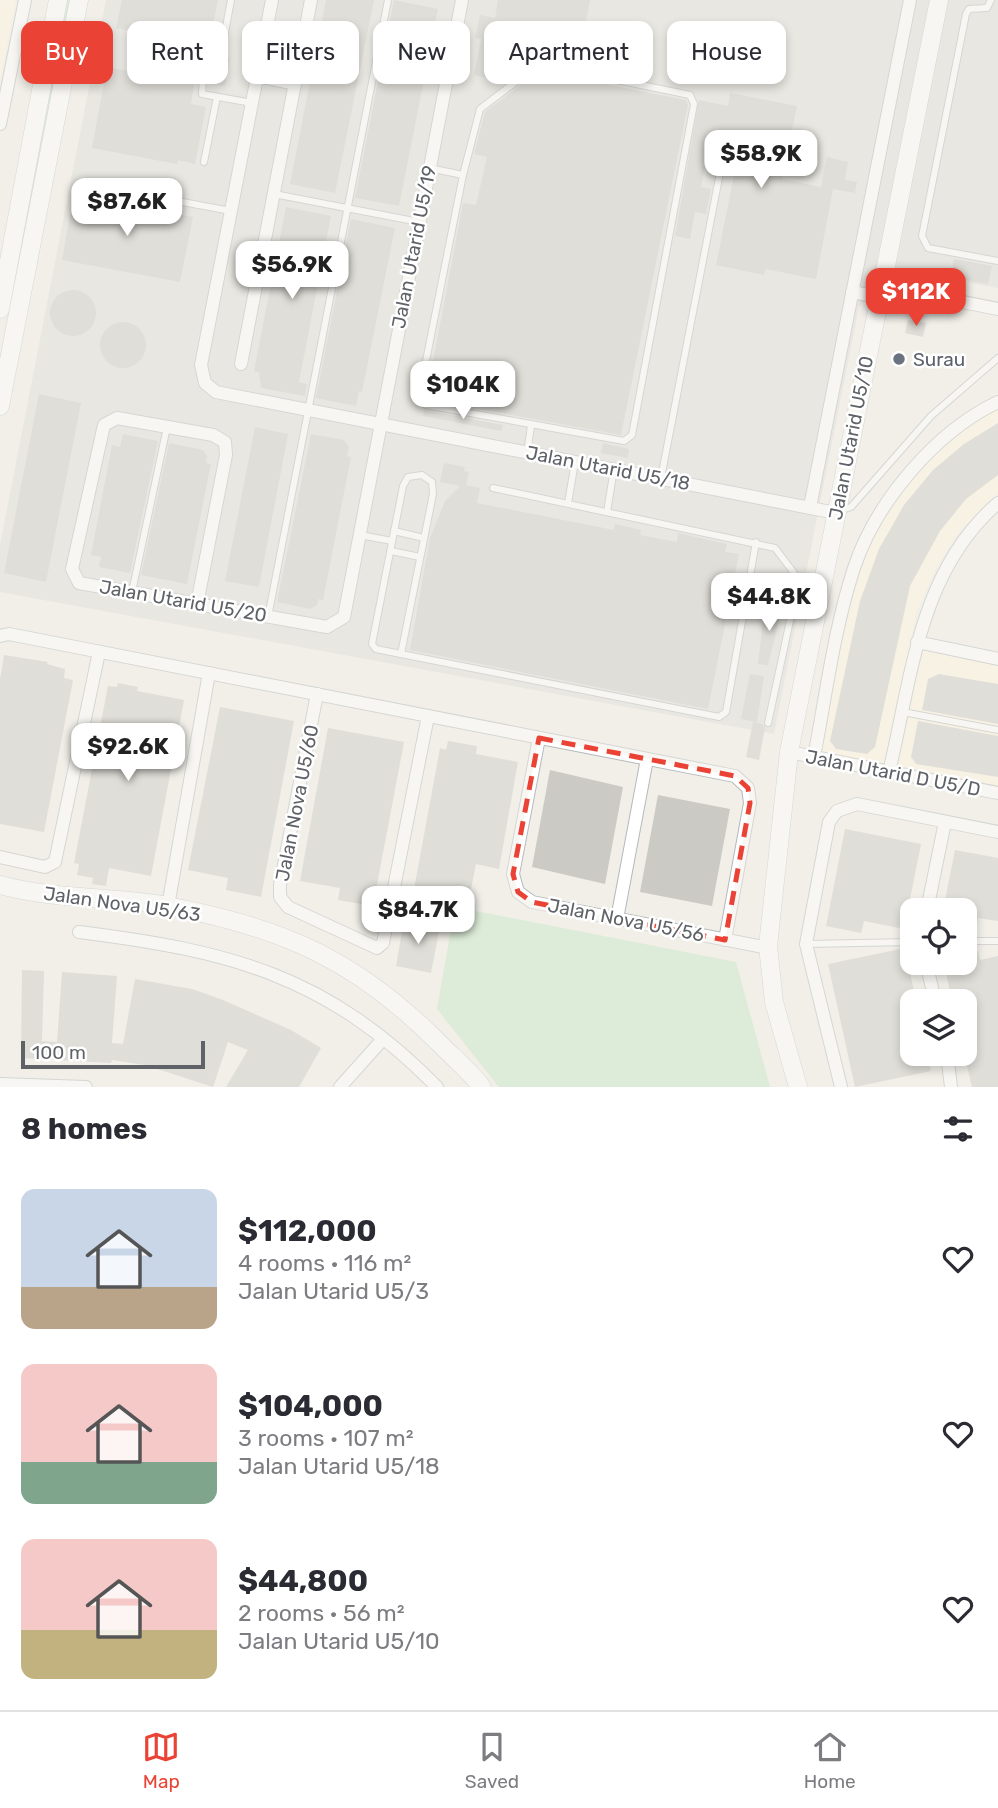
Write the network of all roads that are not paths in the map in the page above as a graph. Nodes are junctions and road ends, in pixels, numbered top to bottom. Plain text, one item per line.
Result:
1 (25, 0) edge
2 (58, 0) edge
3 (79, 0) edge
4 (231, 0) edge
5 (272, 0) edge
6 (311, 0) edge
7 (388, 0) edge
8 (910, 0) edge
9 (939, 0) edge
10 (991, 0) edge
11 (458, 1) edge
12 (227, 21) edge
13 (268, 21) edge
14 (307, 21) edge
15 (202, 84) edge
16 (256, 84) edge
17 (295, 84) edge
18 (217, 97) junction
19 (252, 103) junction
20 (0, 118) edge
21 (723, 157) dead end
22 (204, 162) dead end
23 (429, 168) junction
24 (463, 175) junction
25 (80, 183) dead end
26 (274, 194) junction
27 (347, 208) junction
28 (231, 211) junction
29 (419, 222) junction
30 (998, 261) edge
31 (4, 271) edge
32 (26, 275) junction
33 (852, 292) junction
34 (880, 292) junction
35 (0, 309) edge
36 (998, 309) edge
37 (998, 358) edge
38 (241, 364) dead end
39 (998, 402) edge
40 (0, 406) edge
41 (309, 410) junction
42 (380, 424) junction
43 (167, 426) junction
44 (531, 426) junction
45 (527, 453) junction
46 (575, 462) junction
47 (614, 469) junction
48 (661, 478) junction
49 (493, 488) dead end
50 (568, 503) junction
51 (998, 503) edge
52 (810, 508) junction
53 (607, 512) junction
54 (836, 513) junction
55 (394, 531) junction
56 (359, 534) junction
57 (424, 538) junction
58 (393, 541) junction
59 (756, 542) junction
60 (391, 551) junction
61 (420, 557) junction
62 (132, 592) junction
63 (197, 604) junction
64 (268, 617) junction
65 (344, 617) joint
66 (5, 635) edge
67 (917, 642) junction
68 (99, 652) junction
69 (401, 654) junction
70 (998, 659) edge
71 (209, 673) junction
72 (317, 695) junction
73 (904, 712) junction
74 (428, 716) junction
75 (768, 723) dead end
76 (998, 730) edge
77 (539, 738) junction
78 (789, 752) junction
79 (814, 757) junction
80 (647, 759) junction
81 (889, 772) junction
82 (998, 793) edge
83 (944, 822) junction
84 (998, 832) edge
85 (0, 857) edge
86 (0, 885) edge
87 (929, 898) edge
88 (168, 906) junction
89 (617, 919) junction
90 (79, 932) dead end
91 (725, 940) junction
92 (977, 941) edge
93 (998, 941) edge
94 (900, 942) edge
95 (806, 944) junction
96 (768, 948) junction
97 (383, 1039) junction
98 (0, 1084) edge
99 (86, 1087) edge
100 (340, 1087) edge
101 (437, 1087) edge
102 (482, 1087) edge
103 (798, 1087) edge
104 (841, 1087) edge

1 - 20 street
2 - 31 street
3 - 32 street
4 - 12 lane
5 - 13 street, Jalan Utarid U5/18
6 - 14 street
7 - 27 lane
8 - 33 street
9 - 34 street, Jalan Utarid U5/10
10 - 30 lane
11 - 23 street, Jalan Utarid U5/19
15 - 18 lane
16 - 19 street, Jalan Utarid U5/18
17 - 26 street
18 - 19 lane
18 - 22 lane
19 - 28 street, Jalan Utarid U5/18
21 - 48 lane
23 - 24 lane
23 - 29 street, Jalan Utarid U5/19
24 - 44 lane
24 - 44 lane
25 - 28 lane
26 - 27 lane
26 - 38 street
27 - 29 lane
27 - 41 lane
28 - 41 street, Jalan Utarid U5/18
29 - 42 street, Jalan Utarid U5/19
31 - 32 street
31 - 35 street
32 - 40 street
33 - 34 street
33 - 52 street
34 - 36 street
34 - 54 street, Jalan Utarid U5/10
37 - 54 lane
39 - 79 street
41 - 42 street, Jalan Utarid U5/18
41 - 64 lane
42 - 45 street, Jalan Utarid U5/18
42 - 56 street, Jalan Utarid U5/19
43 - 62 lane
43 - 62 street, Jalan Utarid U5/20
43 - 63 street
44 - 45 lane
45 - 46 street, Jalan Utarid U5/18
46 - 47 street, Jalan Utarid U5/18
46 - 50 lane
47 - 48 street, Jalan Utarid U5/18
47 - 53 lane
48 - 52 street, Jalan Utarid U5/18
49 - 50 lane
50 - 53 lane
51 - 67 street
52 - 54 street, Jalan Utarid U5/18
53 - 59 lane
54 - 78 street, Jalan Utarid U5/10
55 - 57 lane
55 - 57 lane
55 - 58 lane
56 - 58 lane
56 - 65 street, Jalan Utarid U5/19
57 - 61 lane
58 - 60 lane
59 - 69 lane
59 - 75 lane
60 - 61 lane
60 - 69 lane
61 - 69 lane
62 - 63 street, Jalan Utarid U5/20
63 - 64 street, Jalan Utarid U5/20
64 - 65 street, Jalan Utarid U5/20
66 - 68 street
67 - 70 street
67 - 73 street
68 - 71 street
68 - 85 street
71 - 72 street
71 - 88 street
72 - 74 street
72 - 74 street, Jalan Nova U5/60
73 - 76 lane
73 - 81 street
74 - 77 street
77 - 80 street
77 - 89 street, Jalan Nova U5/56
78 - 79 street, Jalan Utarid D U5/D
78 - 96 street, Jalan Utarid U5/10
79 - 81 street, Jalan Utarid D U5/D
80 - 89 street
80 - 91 street
81 - 82 street, Jalan Utarid D U5/D
83 - 84 street
83 - 87 street
83 - 95 street
86 - 88 street, Jalan Nova U5/63
88 - 102 street, Jalan Nova U5/63
89 - 91 street, Jalan Nova U5/56
90 - 97 street
91 - 96 street, Jalan Nova U5/56
92 - 93 lane
94 - 95 lane
95 - 104 street
96 - 103 street, Jalan Utarid U5/10
97 - 100 street
97 - 101 street
98 - 99 street

